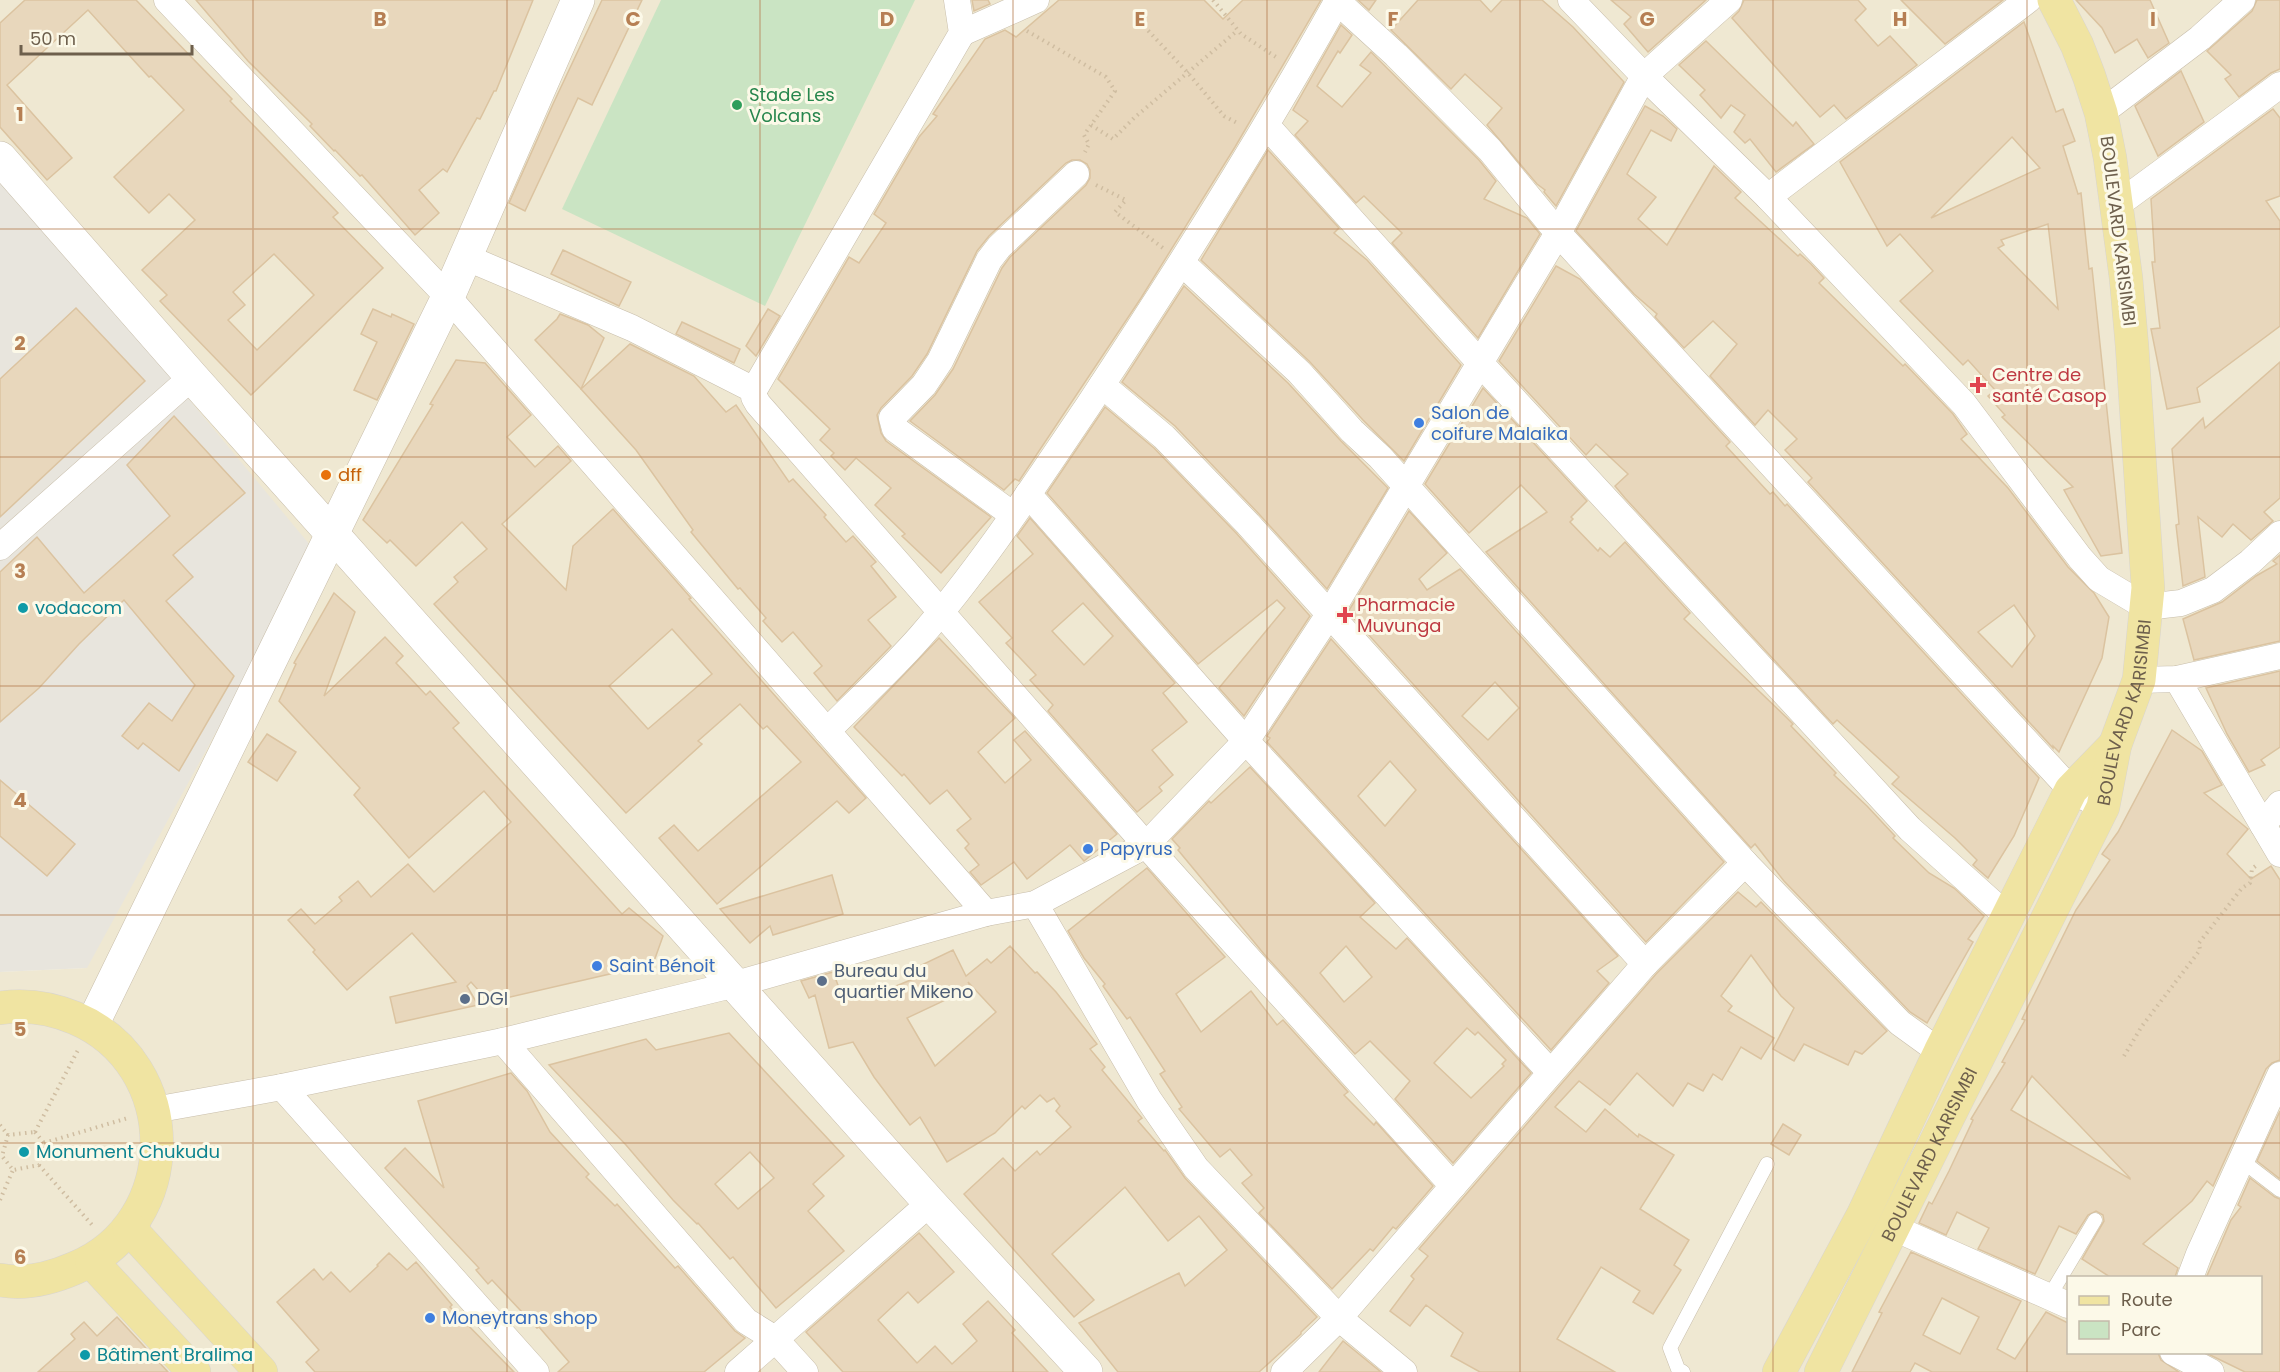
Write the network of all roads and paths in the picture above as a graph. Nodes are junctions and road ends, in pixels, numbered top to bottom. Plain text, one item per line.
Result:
1 (167, 0) edge
2 (578, 0) edge
3 (957, 0) edge
4 (1036, 0) edge
5 (1213, 0) edge
6 (1571, 0) edge
7 (1729, 0) edge
8 (2028, 0) edge
9 (2054, 0) edge
10 (2242, 0) edge
11 (1338, 1) edge
12 (1009, 13) junction
13 (1140, 22) dead end
14 (1238, 30) junction
15 (962, 33) junction
16 (1298, 71) junction
17 (1188, 73) junction
18 (1644, 76) junction
19 (2280, 85) edge
20 (2102, 113) junction
21 (1091, 125) junction
22 (1264, 130) junction
23 (0, 158) edge
24 (1076, 174) junction
25 (1768, 197) junction
26 (2117, 205) junction
27 (1558, 233) junction
28 (465, 257) junction
29 (1182, 263) junction
30 (448, 297) junction
31 (1481, 364) junction
32 (192, 377) junction
33 (1101, 385) junction
34 (754, 390) junction
35 (1405, 486) junction
36 (1021, 505) junction
37 (332, 532) junction
38 (2280, 534) edge
39 (0, 547) edge
40 (2146, 607) junction
41 (942, 610) junction
42 (1330, 614) junction
43 (2280, 656) edge
44 (2177, 679) junction
45 (2139, 680) junction
46 (827, 731) junction
47 (1246, 741) junction
48 (2115, 746) junction
49 (2071, 790) junction
50 (2280, 804) edge
51 (2103, 807) junction
52 (2263, 825) junction
53 (1146, 845) junction
54 (2278, 851) edge
55 (1745, 863) junction
56 (1035, 904) junction
57 (986, 913) junction
58 (2007, 916) junction
59 (1645, 964) junction
60 (736, 984) junction
61 (0, 1008) edge
62 (92, 1025) junction
63 (503, 1041) junction
64 (1940, 1052) junction
65 (2124, 1056) dead end
66 (1550, 1072) junction
67 (2280, 1074) edge
68 (282, 1087) junction
69 (154, 1110) junction
70 (0, 1125) edge
71 (35, 1132) junction
72 (8, 1135) junction
73 (44, 1143) junction
74 (1, 1157) edge
75 (2241, 1160) junction
76 (1767, 1164) dead end
77 (39, 1166) junction
78 (13, 1170) junction
79 (1453, 1186) junction
80 (2280, 1190) edge
81 (0, 1200) edge
82 (930, 1203) junction
83 (2095, 1220) dead end
84 (1894, 1228) junction
85 (111, 1246) junction
86 (2070, 1276) edge
87 (2191, 1276) edge
88 (0, 1280) edge
89 (2067, 1283) edge
90 (2059, 1301) edge
91 (1340, 1318) junction
92 (776, 1339) junction
93 (2164, 1354) edge
94 (2176, 1354) edge
95 (194, 1372) edge
96 (261, 1372) edge
97 (536, 1372) edge
98 (738, 1372) edge
99 (805, 1372) edge
100 (1086, 1372) edge
101 (1284, 1372) edge
102 (1404, 1372) edge
103 (1683, 1372) edge
104 (1779, 1372) edge
105 (1823, 1372) edge
106 (2163, 1372) edge
107 (2211, 1372) edge

1 - 30 street
2 - 28 street
3 - 15 street
4 - 12 street
5 - 14 path
6 - 18 street
7 - 18 street
8 - 25 street
9 - 20 main road, BOULEVARD KARISIMBI
10 - 20 street
11 - 16 street
11 - 27 street
12 - 15 street
12 - 21 path
13 - 17 path
14 - 16 path
14 - 17 path
15 - 34 street
16 - 22 street
17 - 21 path
17 - 22 path
18 - 25 street
18 - 27 street
19 - 26 street
20 - 26 main road, BOULEVARD KARISIMBI
21 - 24 path
22 - 29 street
22 - 31 street
23 - 32 street
24 - 29 path
24 - 36 street
25 - 40 street
26 - 40 main road, BOULEVARD KARISIMBI
27 - 31 street
27 - 49 street
28 - 30 street
28 - 34 street
29 - 33 street
29 - 35 street
30 - 37 street
30 - 46 street
31 - 35 street
31 - 58 street
32 - 37 street
32 - 39 street
33 - 36 street
33 - 42 street
34 - 41 street
35 - 42 street
35 - 55 street
36 - 41 street
36 - 47 street
37 - 60 street
37 - 62 street
38 - 40 street
40 - 45 main road, BOULEVARD KARISIMBI
41 - 46 street
41 - 53 street
42 - 47 street
42 - 59 street
43 - 44 street
44 - 45 street
44 - 52 street
45 - 48 main road, BOULEVARD KARISIMBI
46 - 57 street
47 - 53 street
47 - 66 street
48 - 49 main road
48 - 51 main road, BOULEVARD KARISIMBI
49 - 51 street
49 - 58 main road
50 - 52 street
51 - 84 main road, BOULEVARD KARISIMBI
52 - 54 street
53 - 56 street
53 - 79 street
54 - 65 path
55 - 59 street
55 - 64 street
56 - 57 street
56 - 91 street
57 - 60 street
58 - 64 main road
59 - 66 street
60 - 63 street
60 - 82 street
61 - 62 main road
62 - 69 main road
62 - 71 path
63 - 68 street
63 - 92 street
64 - 104 main road
66 - 79 street
67 - 75 street
68 - 69 street
68 - 97 street
69 - 73 path
69 - 85 main road
70 - 72 path
71 - 72 path
71 - 73 path
72 - 74 path
73 - 77 path
74 - 78 path
75 - 80 lane
75 - 87 street
76 - 103 lane
77 - 78 path
77 - 85 path
78 - 81 path
79 - 91 street
82 - 92 street
82 - 100 street
83 - 86 lane
84 - 90 street
84 - 105 main road, BOULEVARD KARISIMBI
85 - 88 main road
85 - 95 main road
85 - 96 main road
89 - 90 lane
91 - 101 street
91 - 102 street
92 - 98 street
92 - 99 street
93 - 106 street
94 - 107 street

